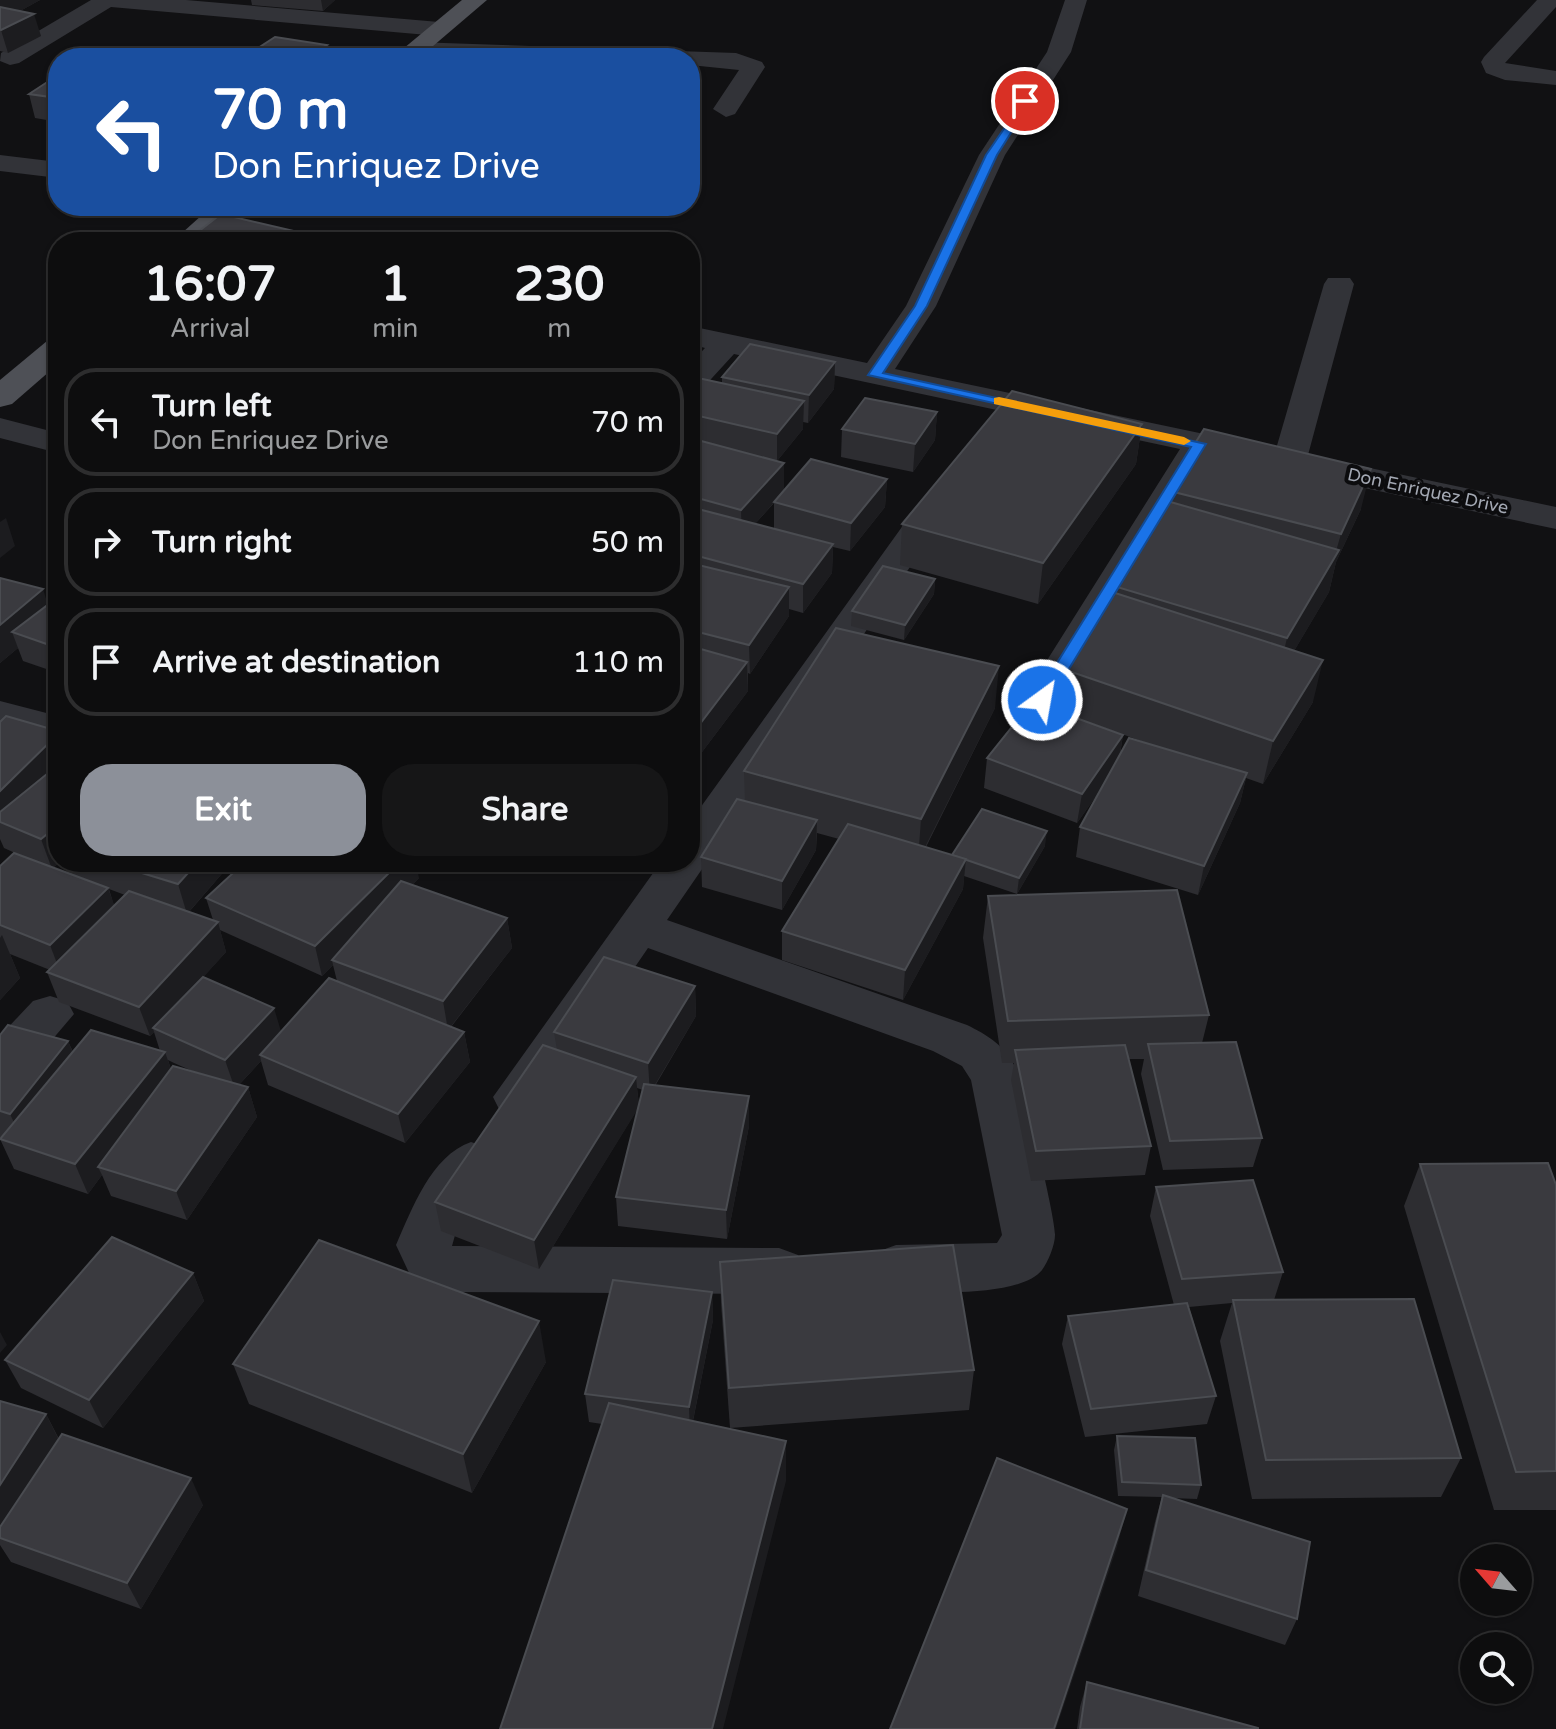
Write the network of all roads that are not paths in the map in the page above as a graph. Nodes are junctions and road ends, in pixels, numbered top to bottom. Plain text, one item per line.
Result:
1 (106, 0) edge
2 (476, 0) edge
3 (1076, 0) edge
4 (1550, 0) edge
5 (439, 29) junction
6 (416, 48) edge
7 (10, 58) dead end
8 (700, 58) edge
9 (1556, 78) edge
10 (726, 109) dead end
11 (0, 163) edge
12 (48, 169) edge
13 (217, 216) edge
14 (199, 232) edge
15 (1339, 284) dead end
16 (700, 337) edge
17 (727, 343) junction
18 (48, 356) edge
19 (700, 372) edge
20 (875, 375) junction
21 (0, 397) edge
22 (0, 428) edge
23 (48, 440) edge
24 (1199, 444) junction
25 (1289, 463) junction
26 (952, 480) edge
27 (1556, 518) edge
28 (1042, 700) dead end
29 (0, 714) edge
30 (48, 726) edge
31 (700, 840) edge
32 (677, 872) edge
33 (638, 927) junction
34 (50, 1014) dead end
35 (0, 1068) edge

1 - 5 street
1 - 7 street
2 - 5 main road
3 - 20 street
4 - 9 street
5 - 6 main road
8 - 10 street
11 - 12 street
13 - 14 main road
15 - 25 street
16 - 17 street, Don Enriquez Drive
17 - 19 street
17 - 20 street, Don Enriquez Drive
18 - 21 main road
20 - 24 street, Don Enriquez Drive
22 - 23 street
24 - 25 street, Don Enriquez Drive
24 - 28 street
25 - 27 street, Don Enriquez Drive
26 - 31 street
29 - 30 street
32 - 33 street
33 - 33 street
34 - 35 street

